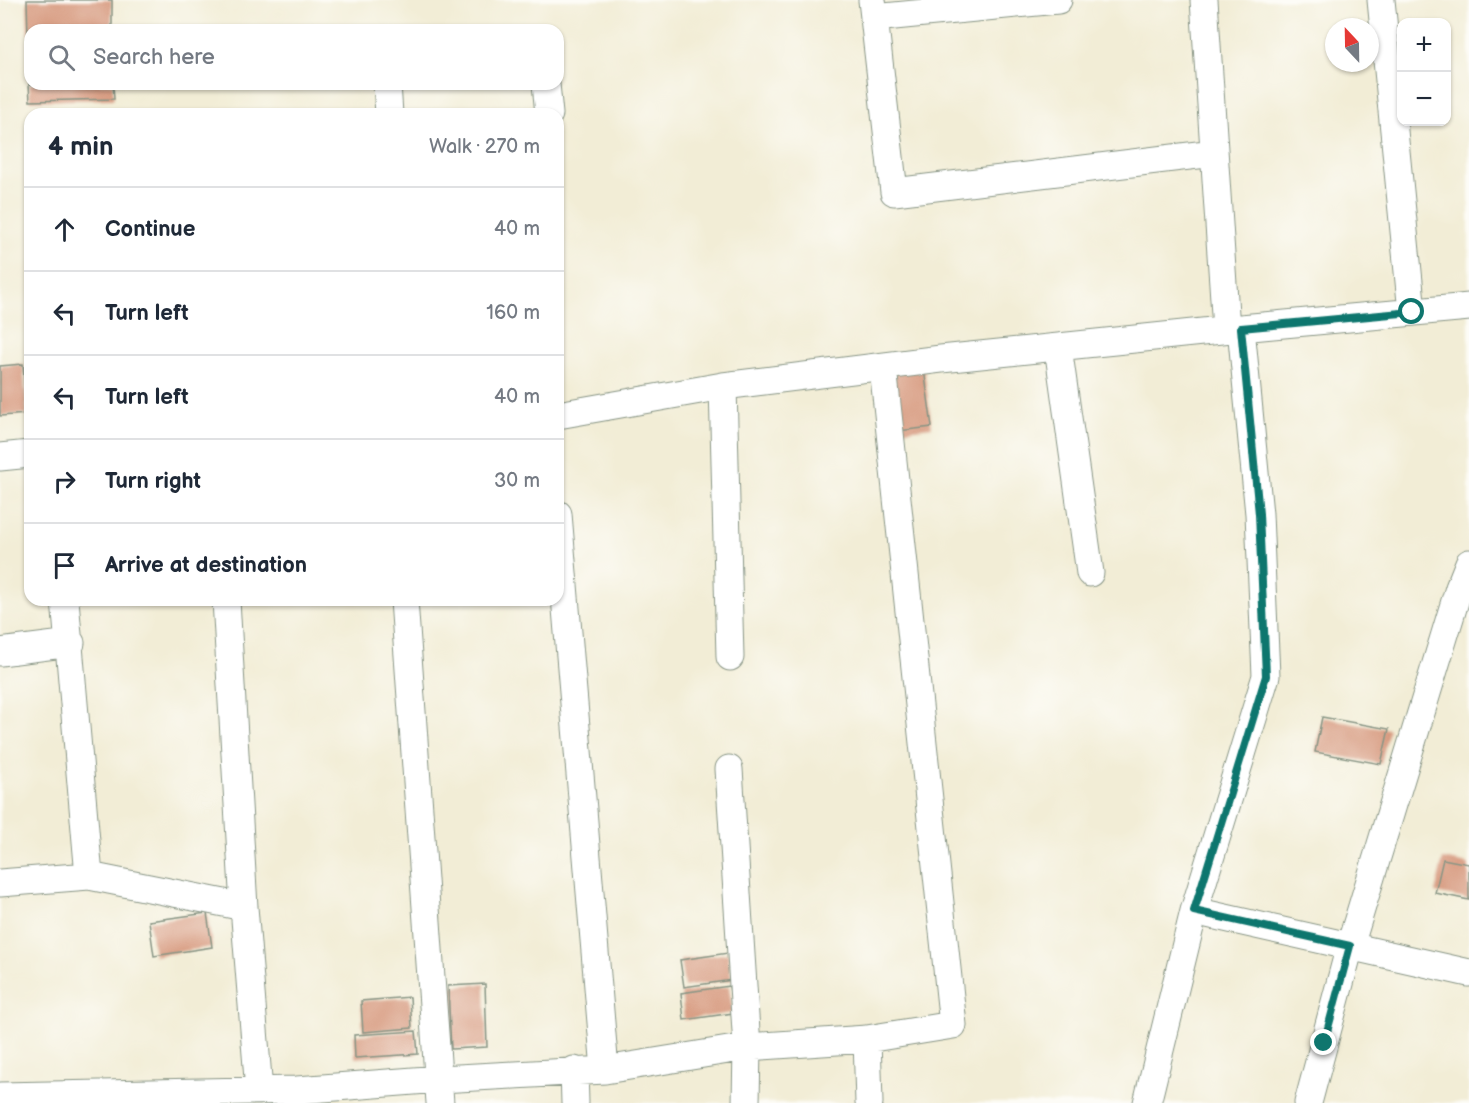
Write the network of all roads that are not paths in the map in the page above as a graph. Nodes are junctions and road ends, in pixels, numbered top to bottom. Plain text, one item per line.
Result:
1 (1057, 0) edge
2 (1204, 0) edge
3 (1381, 0) edge
4 (873, 9) edge
5 (387, 90) edge
6 (547, 90) edge
7 (388, 108) edge
8 (548, 108) edge
9 (1214, 153) junction
10 (1469, 307) edge
11 (1412, 312) junction
12 (1234, 328) junction
13 (1058, 347) junction
14 (883, 367) junction
15 (723, 386) junction
16 (564, 414) edge
17 (24, 455) edge
18 (0, 457) edge
19 (1090, 573) dead end
20 (1466, 581) edge
21 (564, 585) edge
22 (66, 606) edge
23 (226, 606) edge
24 (404, 606) edge
25 (71, 643) junction
26 (0, 652) edge
27 (730, 657) dead end
28 (729, 769) dead end
29 (89, 876) junction
30 (0, 883) edge
31 (244, 906) junction
32 (1194, 911) junction
33 (1350, 946) junction
34 (1469, 973) edge
35 (867, 1039) junction
36 (747, 1047) junction
37 (574, 1070) junction
38 (605, 1070) junction
39 (259, 1091) junction
40 (440, 1091) edge
41 (0, 1096) edge
42 (138, 1097) edge
43 (298, 1097) edge
44 (576, 1103) edge
45 (746, 1103) edge
46 (869, 1103) edge
47 (1147, 1103) edge
48 (1308, 1103) edge

1 - 4 street
2 - 9 street
3 - 11 street
4 - 9 street
5 - 7 street
6 - 8 street
9 - 12 street
10 - 11 street
11 - 12 street
12 - 13 street
12 - 32 street
13 - 14 street
13 - 19 street
14 - 15 street
14 - 35 street
15 - 16 street
15 - 27 street
17 - 18 street
20 - 33 street
21 - 38 street
22 - 25 street
23 - 31 street
24 - 40 street
25 - 26 street
25 - 29 street
28 - 36 street
29 - 30 street
29 - 31 street
31 - 39 street
32 - 33 street
32 - 47 street
33 - 34 street
33 - 48 street
35 - 36 street
35 - 46 street
36 - 38 street
36 - 45 street
37 - 38 street
37 - 40 street
37 - 44 street
39 - 42 street
39 - 43 street
40 - 43 street
41 - 42 street

